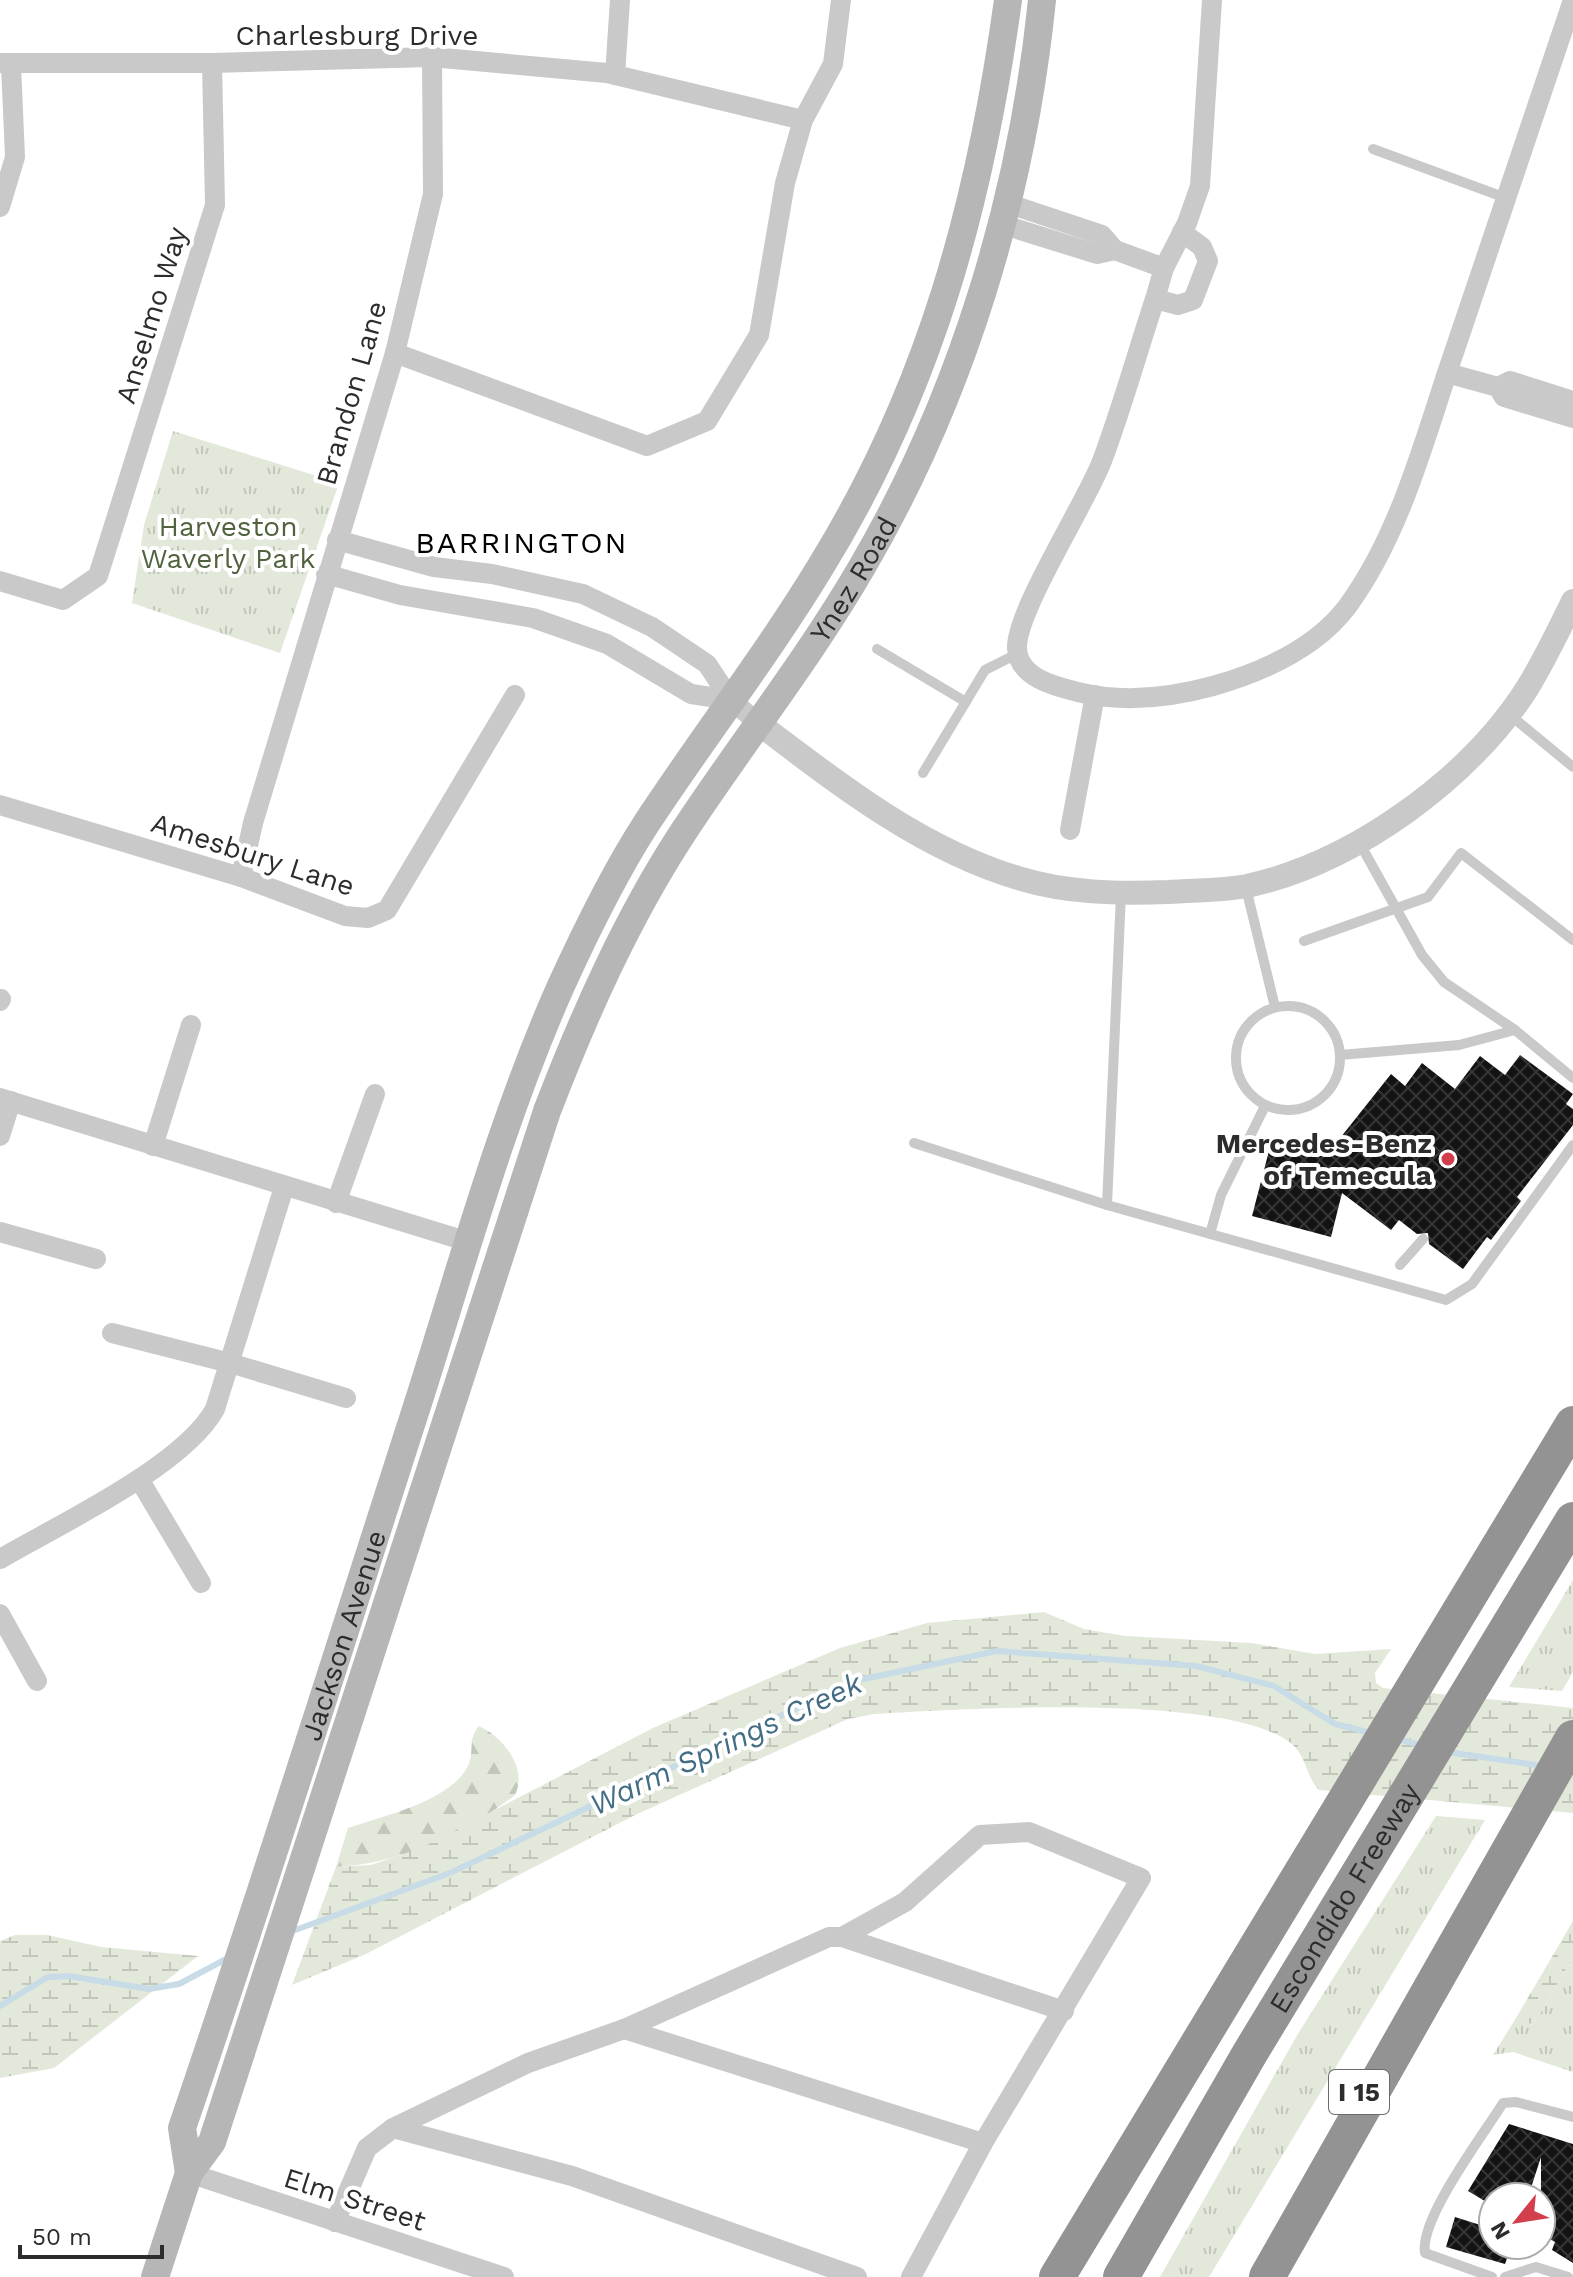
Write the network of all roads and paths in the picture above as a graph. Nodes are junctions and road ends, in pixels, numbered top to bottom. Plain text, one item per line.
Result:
1 (620, 0) edge
2 (841, 0) edge
3 (1008, 0) edge
4 (1042, 0) edge
5 (1212, 0) edge
6 (1573, 0) edge
7 (1002, 46) junction
8 (432, 57) junction
9 (212, 63) junction
10 (5, 64) edge
11 (615, 75) junction
12 (803, 120) junction
13 (1373, 149) dead end
14 (1506, 198) junction
15 (0, 207) edge
16 (1004, 213) junction
17 (1182, 232) junction
18 (1164, 268) junction
19 (1155, 299) junction
20 (395, 353) junction
21 (1447, 373) junction
22 (1498, 387) junction
23 (1573, 401) edge
24 (1573, 418) edge
25 (337, 540) junction
26 (326, 574) junction
27 (0, 581) edge
28 (1573, 601) edge
29 (877, 649) dead end
30 (1019, 653) junction
31 (515, 695) dead end
32 (1095, 695) junction
33 (731, 700) junction
34 (966, 702) junction
35 (1508, 714) junction
36 (758, 723) junction
37 (1573, 767) edge
38 (923, 773) dead end
39 (0, 805) edge
40 (1070, 830) dead end
41 (1359, 842) junction
42 (241, 877) junction
43 (1246, 886) junction
44 (1121, 894) junction
45 (1396, 909) junction
46 (1573, 940) edge
47 (1304, 941) dead end
48 (1275, 1007) junction
49 (191, 1025) dead end
50 (1515, 1030) junction
51 (1340, 1055) junction
52 (1556, 1064) junction
53 (1547, 1075) dead end
54 (1573, 1078) edge
55 (375, 1094) dead end
56 (517, 1099) joint
57 (6, 1100) edge
58 (1265, 1106) junction
59 (547, 1111) joint
60 (0, 1136) edge
61 (914, 1143) dead end
62 (1573, 1145) edge
63 (153, 1146) junction
64 (284, 1187) junction
65 (336, 1203) junction
66 (1107, 1205) junction
67 (0, 1232) edge
68 (1210, 1234) junction
69 (1423, 1239) dead end
70 (469, 1242) junction
71 (96, 1259) dead end
72 (1400, 1265) dead end
73 (112, 1333) dead end
74 (230, 1363) junction
75 (346, 1398) dead end
76 (417, 1403) junction
77 (448, 1413) junction
78 (1573, 1424) edge
79 (139, 1479) junction
80 (1573, 1520) edge
81 (0, 1559) edge
82 (201, 1583) dead end
83 (0, 1614) edge
84 (37, 1681) dead end
85 (1573, 1738) edge
86 (1475, 1907) junction
87 (842, 1937) junction
88 (1064, 2011) junction
89 (624, 2029) junction
90 (1573, 2117) edge
91 (393, 2128) junction
92 (983, 2143) junction
93 (189, 2173) junction
94 (335, 2222) junction
95 (155, 2277) edge
96 (504, 2277) edge
97 (857, 2277) edge
98 (911, 2277) edge
99 (1057, 2277) edge
100 (1121, 2277) edge
101 (1244, 2277) edge
102 (1267, 2277) edge
103 (1492, 2277) edge
104 (1505, 2277) edge
105 (1568, 2277) edge

1 - 11 street
2 - 12 street
3 - 7 main road, Ynez Road
4 - 16 main road, Ynez Road
5 - 17 street
6 - 14 street
7 - 16 main road
7 - 33 main road, Ynez Road
8 - 9 street, Charlesburg Drive
8 - 11 street, Charlesburg Drive
8 - 20 street, Brandon Lane
9 - 10 street, Charlesburg Drive
9 - 27 street, Anselmo Way
10 - 15 street
11 - 12 street, Charlesburg Drive
12 - 20 street
13 - 14 lane
14 - 21 street
16 - 18 street
16 - 36 main road, Ynez Road
17 - 18 street
17 - 19 street
18 - 19 street
19 - 30 street
20 - 25 street, Brandon Lane
21 - 22 street
21 - 32 street
22 - 23 street
22 - 24 street
25 - 26 street, Brandon Lane
25 - 33 street
26 - 33 street
26 - 42 street, Brandon Lane
28 - 35 street
29 - 34 lane
30 - 32 street
30 - 34 lane
31 - 42 street, Amesbury Lane
32 - 40 street
33 - 36 street
33 - 56 main road, Ynez Road
34 - 38 lane
35 - 37 lane
35 - 41 street
36 - 44 street
36 - 59 main road, Ynez Road
39 - 42 street, Amesbury Lane
41 - 43 street
41 - 45 lane
43 - 44 street
43 - 48 lane
44 - 66 lane
45 - 46 lane
45 - 47 lane
45 - 50 lane
48 - 51 lane
48 - 58 lane
49 - 63 street
50 - 51 lane
50 - 52 lane
51 - 58 lane
52 - 53 lane
52 - 54 lane
55 - 65 street
56 - 70 main road, Jackson Avenue
57 - 60 street
57 - 63 street
58 - 68 lane
59 - 77 main road, Jackson Avenue
61 - 66 lane
62 - 68 lane
63 - 64 street
64 - 65 street
64 - 74 street
65 - 70 street
66 - 68 lane
67 - 71 street
69 - 72 lane
70 - 76 main road, Jackson Avenue
73 - 74 street
74 - 75 street
74 - 79 street
76 - 77 main road
76 - 93 main road, Jackson Avenue
77 - 93 main road, Jackson Avenue
78 - 99 highway
79 - 81 street
79 - 82 street
80 - 100 highway, Escondido Freeway
83 - 84 street
85 - 86 highway, I 15
86 - 101 highway, I 15
86 - 102 highway
87 - 88 street
87 - 88 street
87 - 89 street
88 - 92 street
89 - 91 street
89 - 92 street
90 - 103 lane
91 - 94 street
91 - 97 street
92 - 98 street
93 - 94 street, Elm Street
93 - 95 main road, Jackson Avenue
94 - 96 street, Elm Street
104 - 105 lane

